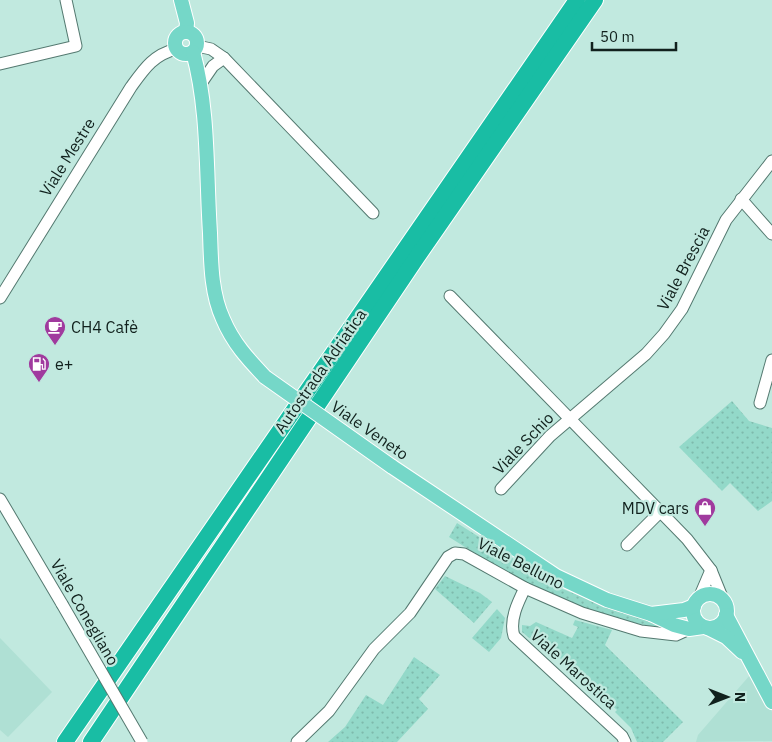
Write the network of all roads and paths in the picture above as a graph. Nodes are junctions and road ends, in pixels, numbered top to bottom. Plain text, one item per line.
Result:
1 (66, 0) edge
2 (577, 0) edge
3 (595, 0) edge
4 (182, 1) edge
5 (186, 32) junction
6 (176, 49) junction
7 (195, 49) junction
8 (224, 58) junction
9 (0, 64) edge
10 (202, 82) junction
11 (772, 161) edge
12 (741, 199) junction
13 (373, 214) dead end
14 (772, 234) edge
15 (450, 296) dead end
16 (0, 298) edge
17 (772, 360) edge
18 (760, 403) dead end
19 (568, 420) junction
20 (501, 489) dead end
21 (0, 499) edge
22 (660, 512) junction
23 (627, 545) dead end
24 (711, 570) junction
25 (524, 588) junction
26 (692, 605) junction
27 (725, 608) junction
28 (650, 614) junction
29 (700, 628) junction
30 (669, 630) junction
31 (750, 659) junction
32 (771, 695) edge
33 (66, 742) edge
34 (91, 742) edge
35 (142, 742) edge
36 (297, 742) edge
37 (624, 742) edge

1 - 9 street
2 - 33 highway, Autostrada Adriatica
3 - 34 highway, Autostrada Adriatica
4 - 5 main road
5 - 6 main road
5 - 7 main road, Viale Veneto
6 - 7 main road
6 - 16 street, Viale Mestre
7 - 8 street
7 - 10 main road, Viale Veneto
8 - 10 street
8 - 13 street
10 - 28 main road, Viale Veneto, bridge
11 - 12 street, Viale Brescia
12 - 14 street
12 - 19 street, Viale Brescia
15 - 19 street, Viale Veneto
17 - 18 street
19 - 20 street, Viale Schio
19 - 22 street, Viale Veneto
21 - 35 street, Viale Conegliano, bridge
22 - 23 street
22 - 24 street, Viale Veneto
24 - 26 street
24 - 27 street, Viale Veneto
25 - 30 street, Viale Belluno
25 - 36 street, Viale Belluno
25 - 37 street, Viale Marostica
26 - 27 main road
26 - 28 main road, Viale Veneto
26 - 29 main road
26 - 30 main road
27 - 29 main road
27 - 31 main road, Viale Veneto
28 - 30 main road, Viale Veneto
29 - 30 main road, Viale Veneto
29 - 31 main road, Viale Veneto
31 - 32 main road, Viale Veneto

